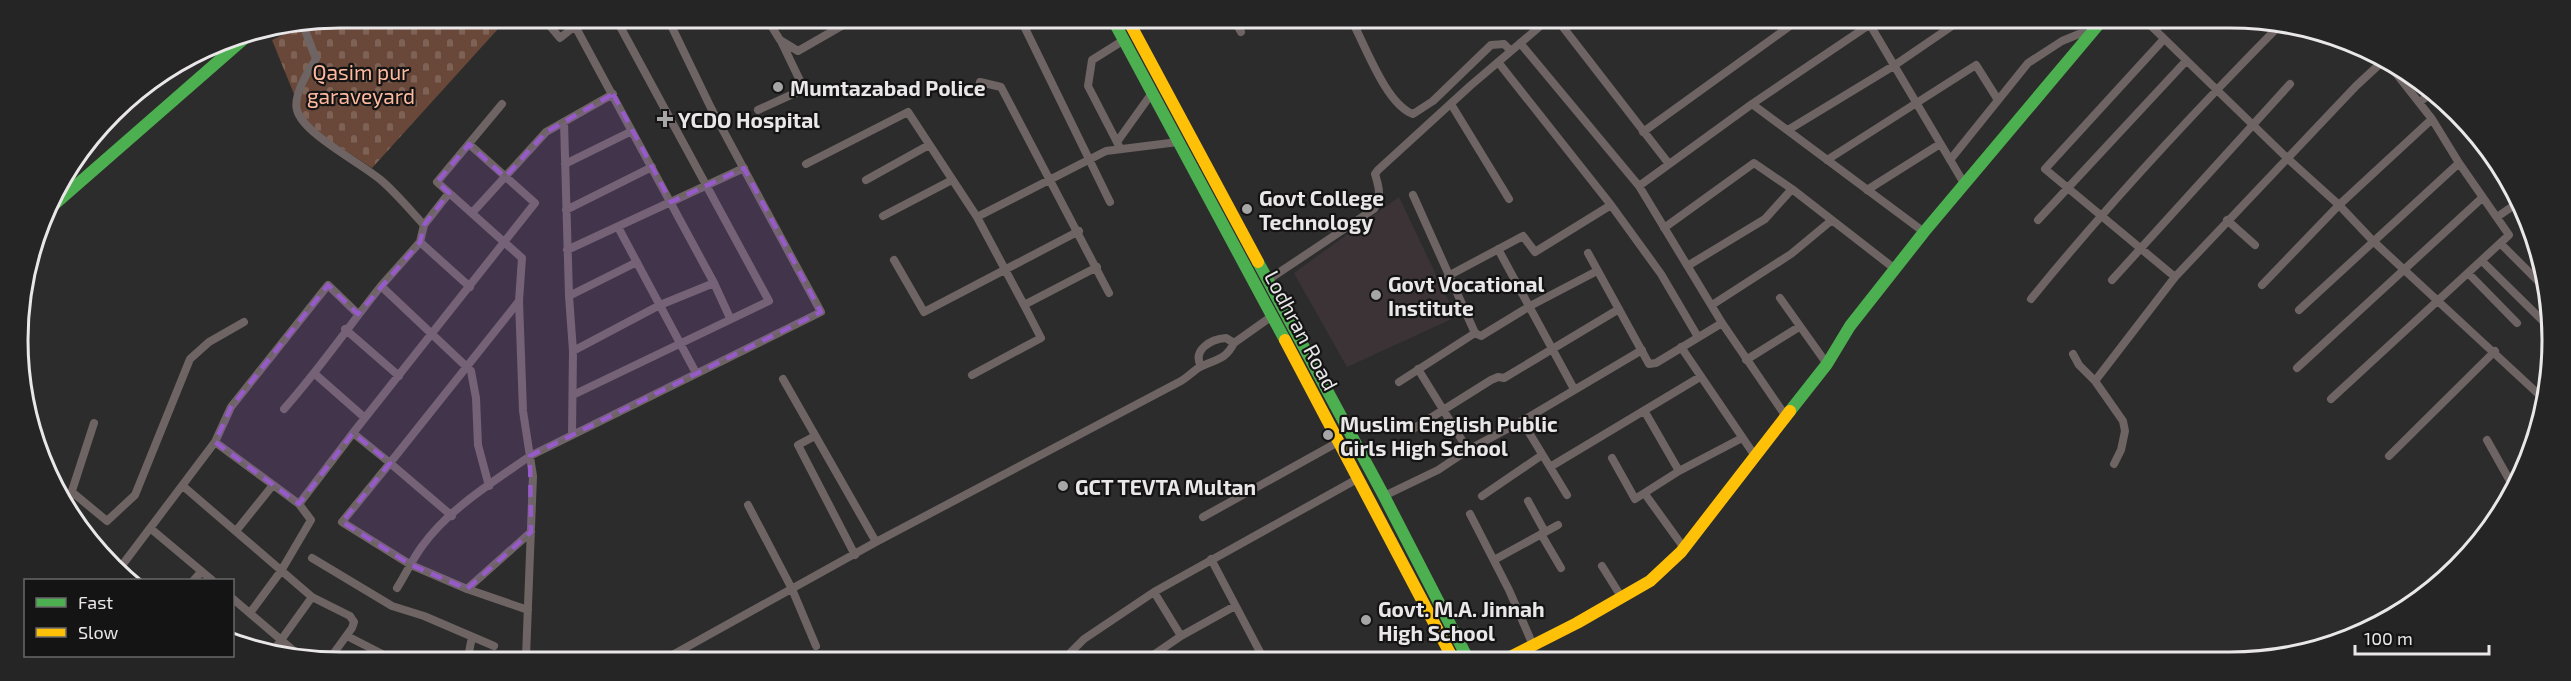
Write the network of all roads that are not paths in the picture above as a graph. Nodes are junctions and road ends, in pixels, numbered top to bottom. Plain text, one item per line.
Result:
1 (552, 28) edge
2 (572, 28) edge
3 (576, 28) edge
4 (621, 28) edge
5 (673, 28) edge
6 (773, 28) edge
7 (838, 28) edge
8 (1025, 28) edge
9 (1117, 28) edge
10 (1132, 28) edge
11 (1239, 28) edge
12 (1356, 28) edge
13 (1538, 28) edge
14 (1564, 28) edge
15 (1786, 28) edge
16 (1863, 28) edge
17 (1873, 28) edge
18 (1949, 28) edge
19 (2095, 28) edge
20 (2154, 28) edge
21 (305, 30) edge
22 (2274, 31) edge
23 (1241, 32) dead end
24 (2164, 39) junction
25 (780, 40) junction
26 (1124, 40) junction
27 (1520, 43) junction
28 (235, 47) edge
29 (1510, 51) junction
30 (2186, 60) junction
31 (1498, 62) junction
32 (1895, 65) junction
33 (2378, 66) edge
34 (2402, 79) edge
35 (980, 82) dead end
36 (2290, 84) dead end
37 (2216, 90) junction
38 (1152, 93) junction
39 (613, 94) junction
40 (2426, 97) edge
41 (1998, 100) junction
42 (2420, 102) junction
43 (1917, 103) junction
44 (502, 104) dead end
45 (1451, 104) junction
46 (1752, 104) junction
47 (758, 110) dead end
48 (2432, 119) junction
49 (564, 122) junction
50 (2253, 125) junction
51 (1788, 130) junction
52 (632, 131) junction
53 (1643, 132) junction
54 (1178, 142) junction
55 (469, 144) junction
56 (1940, 144) junction
57 (929, 145) junction
58 (1119, 145) junction
59 (2287, 158) junction
60 (1089, 160) junction
61 (1827, 160) junction
62 (1950, 160) junction
63 (2458, 163) junction
64 (565, 164) junction
65 (806, 164) dead end
66 (1669, 164) junction
67 (652, 167) junction
68 (744, 168) junction
69 (505, 177) junction
70 (866, 180) dead end
71 (952, 180) junction
72 (1052, 180) junction
73 (1965, 184) junction
74 (706, 186) junction
75 (1639, 186) junction
76 (2065, 188) junction
77 (1792, 189) junction
78 (1867, 190) junction
79 (449, 193) junction
80 (1413, 195) dead end
81 (65, 196) edge
82 (2482, 198) junction
83 (1509, 199) dead end
84 (671, 202) junction
85 (1110, 202) dead end
86 (1611, 205) junction
87 (2339, 205) junction
88 (2512, 207) edge
89 (566, 210) junction
90 (472, 213) junction
91 (883, 216) dead end
92 (977, 217) junction
93 (2100, 217) junction
94 (2497, 217) junction
95 (1832, 220) junction
96 (2038, 220) dead end
97 (2227, 220) junction
98 (424, 225) junction
99 (618, 227) junction
100 (1664, 228) junction
101 (1079, 231) junction
102 (1924, 232) junction
103 (2373, 241) junction
104 (420, 242) junction
105 (504, 242) junction
106 (2501, 244) junction
107 (2255, 245) dead end
108 (2139, 248) junction
109 (1498, 249) junction
110 (567, 250) junction
111 (1588, 253) dead end
112 (894, 260) dead end
113 (2482, 261) junction
114 (637, 262) junction
115 (1689, 265) junction
116 (1097, 267) junction
117 (1895, 269) junction
118 (1005, 270) junction
119 (2404, 270) junction
120 (1597, 271) junction
121 (2469, 274) junction
122 (1448, 276) junction
123 (2175, 277) junction
124 (1268, 280) junction
125 (2112, 280) dead end
126 (2537, 280) edge
127 (714, 283) junction
128 (2262, 285) dead end
129 (381, 286) junction
130 (470, 287) junction
131 (1109, 292) dead end
132 (569, 296) junction
133 (1780, 298) dead end
134 (2031, 299) dead end
135 (519, 301) junction
136 (2438, 301) junction
137 (660, 305) junction
138 (1024, 305) junction
139 (1530, 306) junction
140 (1712, 306) junction
141 (1619, 309) junction
142 (2299, 310) dead end
143 (358, 314) junction
144 (1272, 316) junction
145 (730, 318) junction
146 (2542, 320) edge
147 (244, 322) dead end
148 (1722, 323) junction
149 (2517, 323) dead end
150 (1799, 327) junction
151 (345, 329) junction
152 (1475, 333) junction
153 (433, 334) junction
154 (1698, 337) junction
155 (681, 342) junction
156 (1234, 343) junction
157 (1681, 347) junction
158 (1552, 349) junction
159 (1642, 350) junction
160 (573, 351) junction
161 (2494, 351) junction
162 (2073, 354) dead end
163 (1746, 360) junction
164 (1827, 364) junction
165 (467, 366) junction
166 (1201, 366) junction
167 (2297, 368) dead end
168 (1418, 369) junction
169 (696, 373) junction
170 (315, 374) junction
171 (972, 375) dead end
172 (399, 376) junction
173 (1700, 377) junction
174 (783, 379) dead end
175 (2095, 381) junction
176 (1399, 382) dead end
177 (1574, 389) junction
178 (2538, 393) edge
179 (573, 395) junction
180 (2331, 399) dead end
181 (284, 409) dead end
182 (1442, 410) junction
183 (1645, 412) junction
184 (365, 418) junction
185 (1787, 418) junction
186 (1522, 421) junction
187 (94, 423) dead end
188 (1413, 429) dead end
189 (353, 433) junction
190 (572, 434) junction
191 (815, 436) junction
192 (1742, 438) junction
193 (2487, 440) dead end
194 (1340, 441) junction
195 (215, 442) junction
196 (1468, 450) junction
197 (1542, 455) junction
198 (530, 456) junction
199 (1755, 456) junction
200 (2389, 456) dead end
201 (1612, 458) dead end
202 (390, 463) junction
203 (2114, 464) dead end
204 (1550, 467) junction
205 (1679, 471) junction
206 (1359, 478) junction
207 (2509, 480) edge
208 (273, 485) junction
209 (183, 486) junction
210 (489, 486) junction
211 (72, 492) junction
212 (1645, 494) junction
213 (1567, 495) dead end
214 (1384, 496) junction
215 (1482, 496) dead end
216 (70, 497) edge
217 (1528, 501) dead end
218 (299, 504) junction
219 (748, 505) dead end
220 (1470, 513) dead end
221 (452, 516) junction
222 (1203, 517) dead end
223 (1558, 525) dead end
224 (150, 528) junction
225 (236, 531) junction
226 (531, 531) junction
227 (1543, 533) junction
228 (876, 542) junction
229 (1684, 548) junction
230 (855, 555) junction
231 (312, 558) dead end
232 (1210, 559) junction
233 (1494, 560) junction
234 (123, 564) edge
235 (411, 565) junction
236 (1602, 566) dead end
237 (1561, 568) dead end
238 (281, 571) junction
239 (201, 572) junction
240 (195, 579) edge
241 (211, 579) edge
242 (397, 588) dead end
243 (467, 589) junction
244 (792, 589) junction
245 (1154, 592) junction
246 (312, 597) junction
247 (1622, 598) junction
248 (234, 600) edge
249 (1235, 606) junction
250 (528, 610) junction
251 (250, 613) junction
252 (347, 636) junction
253 (1181, 636) junction
254 (472, 637) junction
255 (281, 640) junction
256 (1533, 645) junction
257 (276, 646) edge
258 (494, 646) dead end
259 (816, 646) dead end
260 (291, 649) edge
261 (335, 652) edge
262 (378, 652) edge
263 (469, 652) edge
264 (525, 652) edge
265 (678, 652) edge
266 (1071, 652) edge
267 (1158, 652) edge
268 (1260, 652) dead end
269 (1449, 652) edge
270 (1464, 652) edge
271 (1520, 652) edge

1 - 2 street
3 - 39 street
4 - 74 street
5 - 68 street
6 - 25 street
7 - 25 street
8 - 60 street
9 - 26 main road, Lodhran Road
10 - 124 main road, Lodhran Road
11 - 23 street
12 - 29 street
13 - 27 street
14 - 53 street
15 - 53 street
16 - 46 street
17 - 32 street
18 - 32 street
19 - 41 street
19 - 73 main road
20 - 24 street
21 - 98 street
22 - 37 street
24 - 30 street
24 - 76 street
25 - 47 street
26 - 38 main road, Lodhran Road
26 - 58 street
27 - 29 street
27 - 75 street
28 - 81 main road
29 - 31 street
30 - 37 street
30 - 76 street
31 - 45 street
31 - 86 street
32 - 43 street
32 - 51 street
33 - 59 street
34 - 42 street
35 - 72 street
36 - 50 street
37 - 50 street
37 - 93 street
38 - 54 main road, Lodhran Road
38 - 58 street
39 - 49 street
39 - 52 street
40 - 42 street
41 - 43 street
41 - 62 street
42 - 48 street
43 - 56 street
43 - 61 street
44 - 55 street
45 - 83 street
45 - 124 street
46 - 51 street
46 - 66 street
48 - 63 street
48 - 87 street
49 - 64 street
49 - 69 street
50 - 59 street
50 - 108 street
51 - 61 street
52 - 64 street
52 - 67 street
53 - 66 street
54 - 58 street
54 - 144 main road, Lodhran Road
55 - 69 street
55 - 79 street
56 - 62 street
56 - 78 street
57 - 65 street
57 - 70 street
57 - 71 street
58 - 60 street
59 - 87 street
59 - 97 street
60 - 72 street
60 - 85 street
61 - 78 street
62 - 73 street
63 - 82 street
63 - 103 street
64 - 89 street
66 - 75 street
67 - 84 street
67 - 89 street
68 - 74 street
68 - 169 street
69 - 90 street
69 - 105 street
71 - 91 street
71 - 92 street
72 - 92 street
72 - 101 street
73 - 102 main road
74 - 84 street
74 - 145 street
75 - 100 street
76 - 93 street
76 - 96 street
77 - 95 street
77 - 100 street
77 - 115 street
78 - 102 street
79 - 90 street
79 - 98 street
80 - 122 street
82 - 94 street
82 - 119 street
84 - 99 street
84 - 127 street
86 - 109 street
86 - 154 street
87 - 103 street
87 - 128 street
88 - 94 street
89 - 110 street
90 - 105 street
92 - 118 street
93 - 108 street
93 - 134 street
94 - 106 street
95 - 117 street
95 - 140 street
97 - 107 street
97 - 123 street
98 - 104 street
99 - 110 street
99 - 114 street
100 - 115 street
101 - 116 street
101 - 118 street
102 - 117 main road
103 - 119 street
103 - 142 street
104 - 129 street
104 - 130 street
105 - 130 street
105 - 135 street
106 - 113 street
106 - 126 street
108 - 123 street
108 - 125 street
109 - 122 street
109 - 139 street
110 - 132 street
111 - 120 street
112 - 118 street
113 - 121 street
113 - 146 street
114 - 132 street
114 - 137 street
115 - 140 street
116 - 131 street
116 - 138 street
117 - 164 main road
118 - 138 street
119 - 136 street
119 - 167 street
120 - 139 street
120 - 141 street
121 - 136 street
121 - 149 street
122 - 152 street
123 - 175 street
124 - 214 main road, Lodhran Road
127 - 137 street
127 - 145 street
129 - 143 street
129 - 153 street
130 - 153 street
132 - 160 street
133 - 150 street
135 - 165 street
135 - 198 street
136 - 161 street
136 - 180 street
137 - 155 street
137 - 160 street
138 - 171 street
139 - 152 street
139 - 158 street
140 - 148 street
141 - 158 street
141 - 159 street
143 - 151 street
143 - 195 street
144 - 156 street
144 - 194 main road, Lodhran Road
145 - 155 street
147 - 211 street
148 - 154 street
148 - 163 street
150 - 163 street
150 - 164 street
151 - 170 street
151 - 172 street
152 - 168 street
153 - 165 street
153 - 172 street
154 - 157 street
155 - 169 street
155 - 179 street
156 - 166 street
156 - 166 street
157 - 159 street
157 - 173 street
158 - 177 street
158 - 182 street
159 - 177 street
160 - 179 street
161 - 178 street
161 - 200 street
162 - 175 street
163 - 185 street
164 - 185 main road
165 - 202 street
165 - 210 street
166 - 228 street
168 - 176 street
168 - 182 street
169 - 190 street
170 - 181 street
170 - 184 street
172 - 184 street
173 - 183 street
173 - 192 street
174 - 191 street
175 - 203 street
177 - 186 street
179 - 190 street
182 - 188 street
182 - 196 street
183 - 204 street
183 - 205 street
184 - 189 street
185 - 199 main road
186 - 196 street
186 - 197 street
187 - 211 street
189 - 202 street
189 - 218 street
190 - 198 street
191 - 228 street
191 - 230 street
192 - 199 street
192 - 205 street
193 - 207 street
194 - 206 main road, Lodhran Road
194 - 222 street
195 - 208 street
195 - 209 street
196 - 214 street
197 - 204 street
197 - 215 street
198 - 210 street
198 - 226 street
199 - 229 main road
201 - 212 street
202 - 221 street
202 - 235 street
204 - 213 street
205 - 212 street
206 - 232 street
206 - 269 main road, Lodhran Road
208 - 218 street
208 - 225 street
209 - 224 street
209 - 225 street
210 - 221 street
211 - 216 street
212 - 229 street
214 - 270 main road, Lodhran Road
217 - 227 street
218 - 238 street
219 - 244 street
220 - 233 street
221 - 235 street
223 - 227 street
224 - 234 street
224 - 239 street
225 - 238 street
226 - 243 street
226 - 250 street
227 - 233 street
227 - 237 street
228 - 230 street
229 - 247 main road
230 - 244 street
231 - 254 street
232 - 245 street
232 - 249 street
233 - 256 street
235 - 242 street
235 - 243 street
236 - 247 street
238 - 246 street
238 - 251 street
239 - 240 street
239 - 241 street
243 - 250 street
244 - 259 street
244 - 265 street
245 - 253 street
245 - 266 street
246 - 252 street
246 - 255 street
247 - 256 main road
248 - 251 street
249 - 253 street
249 - 268 street
250 - 264 street
251 - 255 street
252 - 261 street
252 - 262 street
253 - 267 street
254 - 258 street
254 - 263 street
255 - 257 street
255 - 260 street
256 - 271 main road

